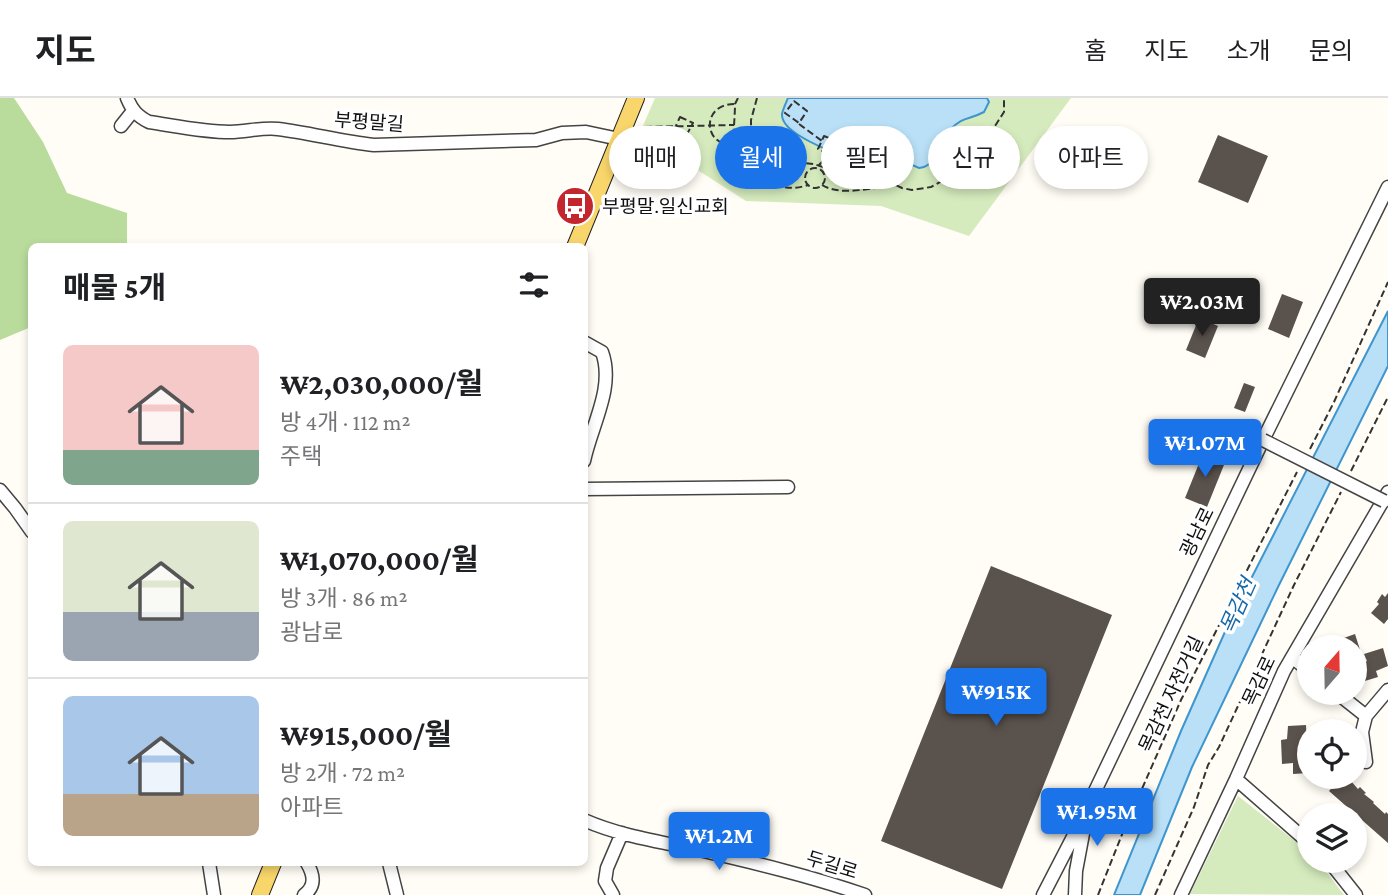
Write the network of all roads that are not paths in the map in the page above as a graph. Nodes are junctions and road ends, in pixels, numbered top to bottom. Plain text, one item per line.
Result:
1 (127, 98) edge
2 (636, 98) edge
3 (133, 111) junction
4 (121, 126) dead end
5 (624, 126) edge
6 (609, 137) edge
7 (609, 164) edge
8 (1388, 187) edge
9 (577, 243) edge
10 (588, 344) edge
11 (1263, 440) junction
12 (588, 448) edge
13 (788, 487) dead end
14 (588, 489) edge
15 (0, 490) edge
16 (1387, 499) edge
17 (28, 526) edge
18 (1292, 657) junction
19 (1297, 661) edge
20 (1388, 690) edge
21 (1352, 705) edge
22 (1366, 716) junction
23 (1365, 719) edge
24 (1236, 779) junction
25 (1091, 798) junction
26 (588, 822) edge
27 (1297, 832) edge
28 (622, 833) junction
29 (209, 866) edge
30 (272, 866) edge
31 (308, 866) edge
32 (390, 866) edge
33 (1339, 873) edge
34 (836, 890) edge
35 (309, 894) edge
36 (214, 895) edge
37 (260, 895) edge
38 (397, 895) edge
39 (612, 895) edge
40 (865, 895) edge
41 (1043, 895) edge
42 (1075, 895) edge
43 (1181, 895) edge
44 (1356, 895) edge

1 - 3 street
2 - 5 main road
3 - 4 street
3 - 6 street, 부평말길
7 - 9 main road
8 - 11 street, 광남로
10 - 12 street
11 - 16 street, bridge
11 - 25 street, 광남로
13 - 14 street
15 - 17 street
16 - 18 street, 목감로
18 - 19 street
18 - 24 street, 목감로
20 - 22 street
21 - 22 street
22 - 23 street
24 - 27 street
24 - 43 street, 목감로
25 - 41 street, 광남로
25 - 42 street
26 - 28 street, 두길로
28 - 34 street, 두길로
28 - 39 street
29 - 36 street
30 - 37 main road
31 - 35 street
32 - 38 street
33 - 44 street
34 - 40 street, 두길로

